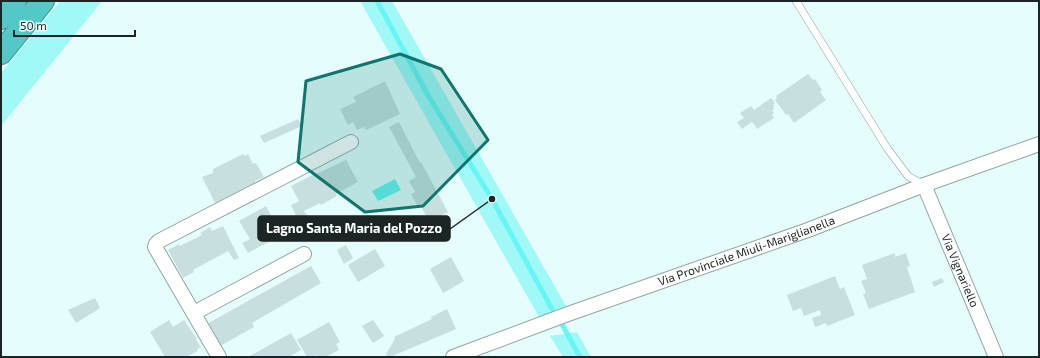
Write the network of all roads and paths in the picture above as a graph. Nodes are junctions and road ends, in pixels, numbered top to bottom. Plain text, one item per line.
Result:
1 (15, 1) edge
2 (42, 1) edge
3 (796, 1) edge
4 (1, 18) edge
5 (1, 53) edge
6 (351, 142) dead end
7 (1039, 144) edge
8 (924, 185) junction
9 (304, 254) dead end
10 (194, 313) junction
11 (219, 357) edge
12 (453, 357) edge
13 (996, 357) edge

1 - 4 highway
2 - 5 highway
3 - 8 lane
6 - 10 street
7 - 8 street, Via Provinciale Miuli-Mariglianella
8 - 12 street, Via Provinciale Miuli-Mariglianella
8 - 13 street, Via Vignariello
9 - 10 street
10 - 11 street

